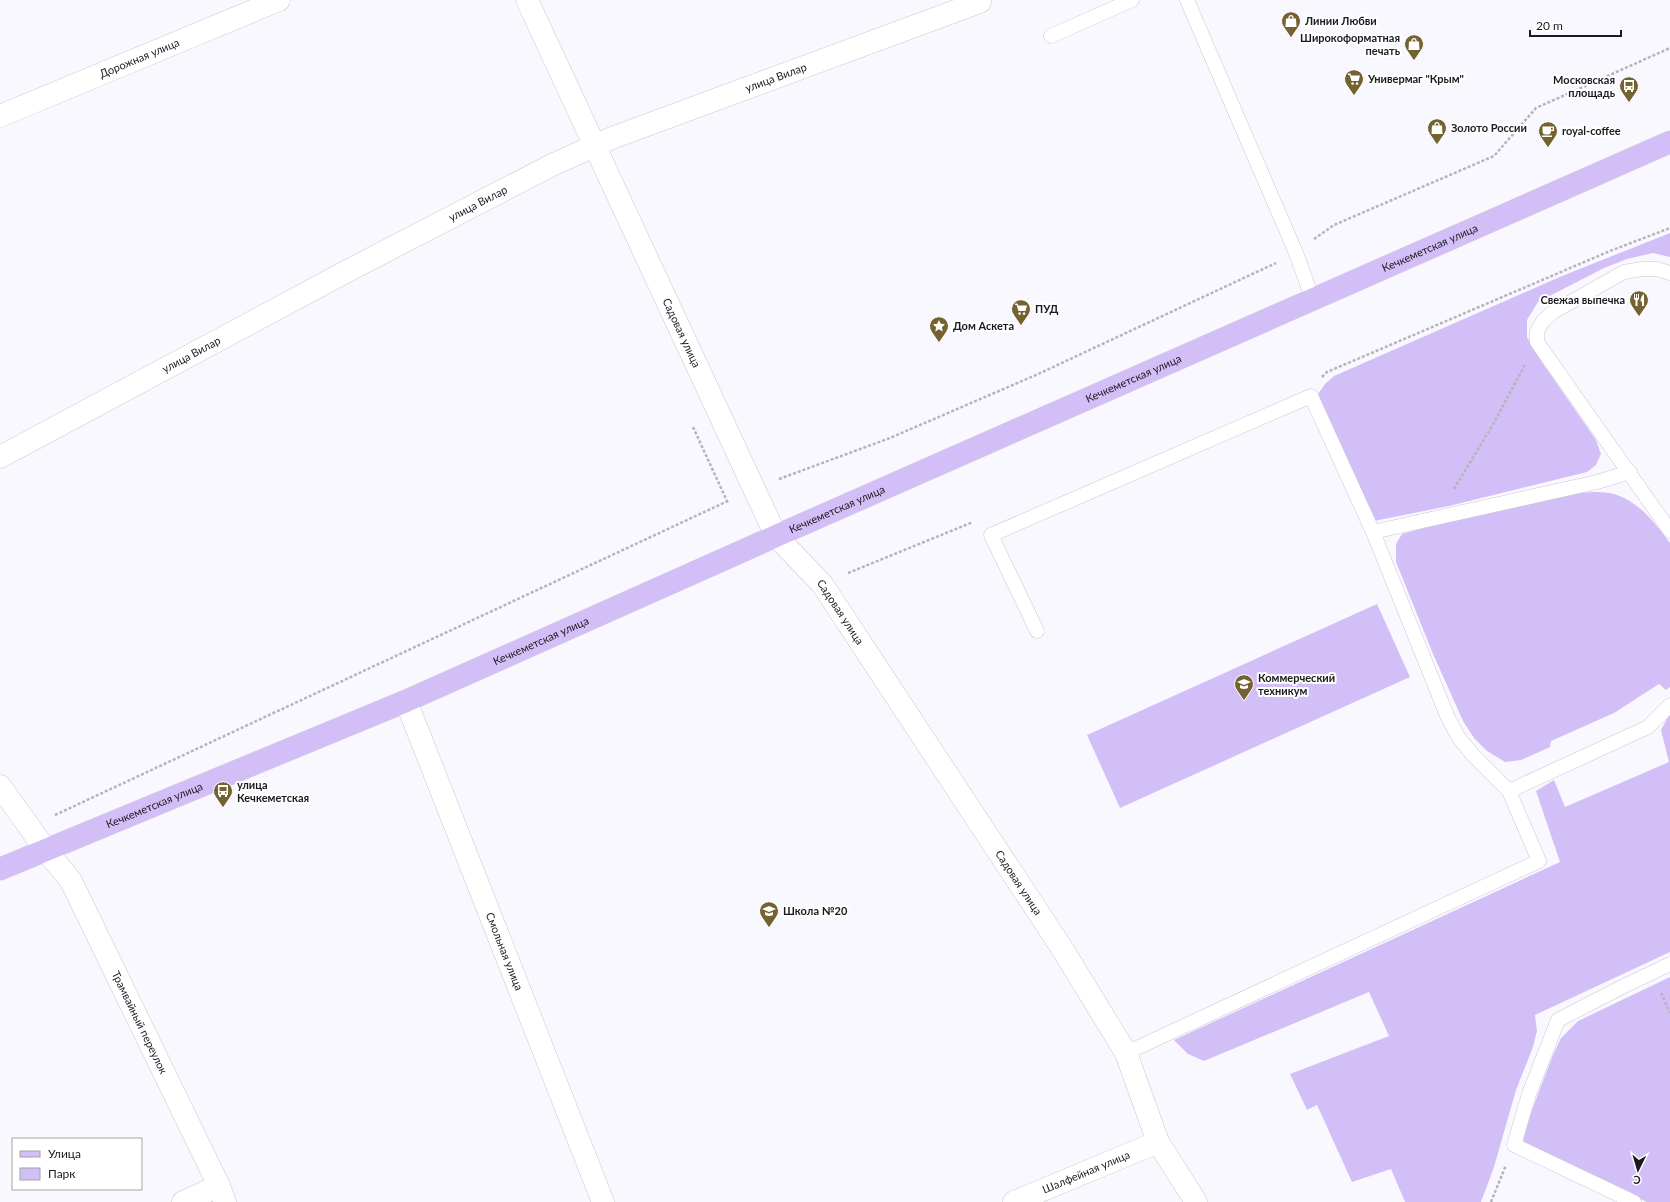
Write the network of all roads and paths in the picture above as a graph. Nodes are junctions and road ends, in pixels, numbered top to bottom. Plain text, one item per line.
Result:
1 (279, 0) edge
2 (527, 0) edge
3 (1132, 0) edge
4 (1187, 0) edge
5 (980, 2) dead end
6 (1051, 36) dead end
7 (1670, 48) edge
8 (0, 116) edge
9 (1670, 142) edge
10 (595, 145) junction
11 (1670, 228) edge
12 (1296, 253) junction
13 (1670, 273) edge
14 (1313, 300) junction
15 (1537, 342) junction
16 (1311, 396) junction
17 (0, 457) edge
18 (1630, 472) junction
19 (754, 488) junction
20 (1437, 518) junction
21 (1670, 531) edge
22 (1373, 532) junction
23 (992, 535) junction
24 (776, 536) junction
25 (822, 584) junction
26 (1037, 631) dead end
27 (406, 701) junction
28 (1670, 705) edge
29 (0, 786) edge
30 (1509, 791) junction
31 (29, 827) junction
32 (45, 849) junction
33 (0, 869) edge
34 (1670, 964) edge
35 (1126, 1053) junction
36 (1158, 1142) junction
37 (1514, 1145) junction
38 (222, 1194) edge
39 (183, 1202) edge
40 (603, 1202) edge
41 (1014, 1202) edge
42 (1196, 1202) edge
43 (1491, 1202) edge
44 (1634, 1202) edge

1 - 8 street, Дорожная улица
2 - 10 street, Садовая улица
3 - 6 lane
4 - 12 lane
5 - 10 street, улица Вилар
7 - 12 path
9 - 14 main road, Кечкеметская улица
10 - 17 street, улица Вилар
10 - 19 street, Садовая улица
11 - 16 path
12 - 14 lane
12 - 19 path
13 - 15 lane
14 - 24 main road, Кечкеметская улица
15 - 18 lane
15 - 20 path
16 - 22 lane
16 - 23 lane
18 - 20 lane
18 - 21 lane
19 - 24 street, Садовая улица
19 - 31 path
20 - 22 lane
22 - 30 lane
23 - 25 path
23 - 26 lane
24 - 25 street, Садовая улица
24 - 27 main road, Кечкеметская улица
25 - 35 street, Садовая улица
27 - 32 main road, Кечкеметская улица
27 - 40 street, Смольная улица
28 - 30 lane
29 - 31 street, Трамвайный переулок
30 - 35 lane
31 - 32 street, Трамвайный переулок
32 - 33 main road, Кечкеметская улица
32 - 38 street, Трамвайный переулок
34 - 37 lane
35 - 36 street, Садовая улица
36 - 41 street, Шалфейная улица
36 - 42 street, Садовая улица
37 - 43 path
37 - 44 lane
38 - 39 street

